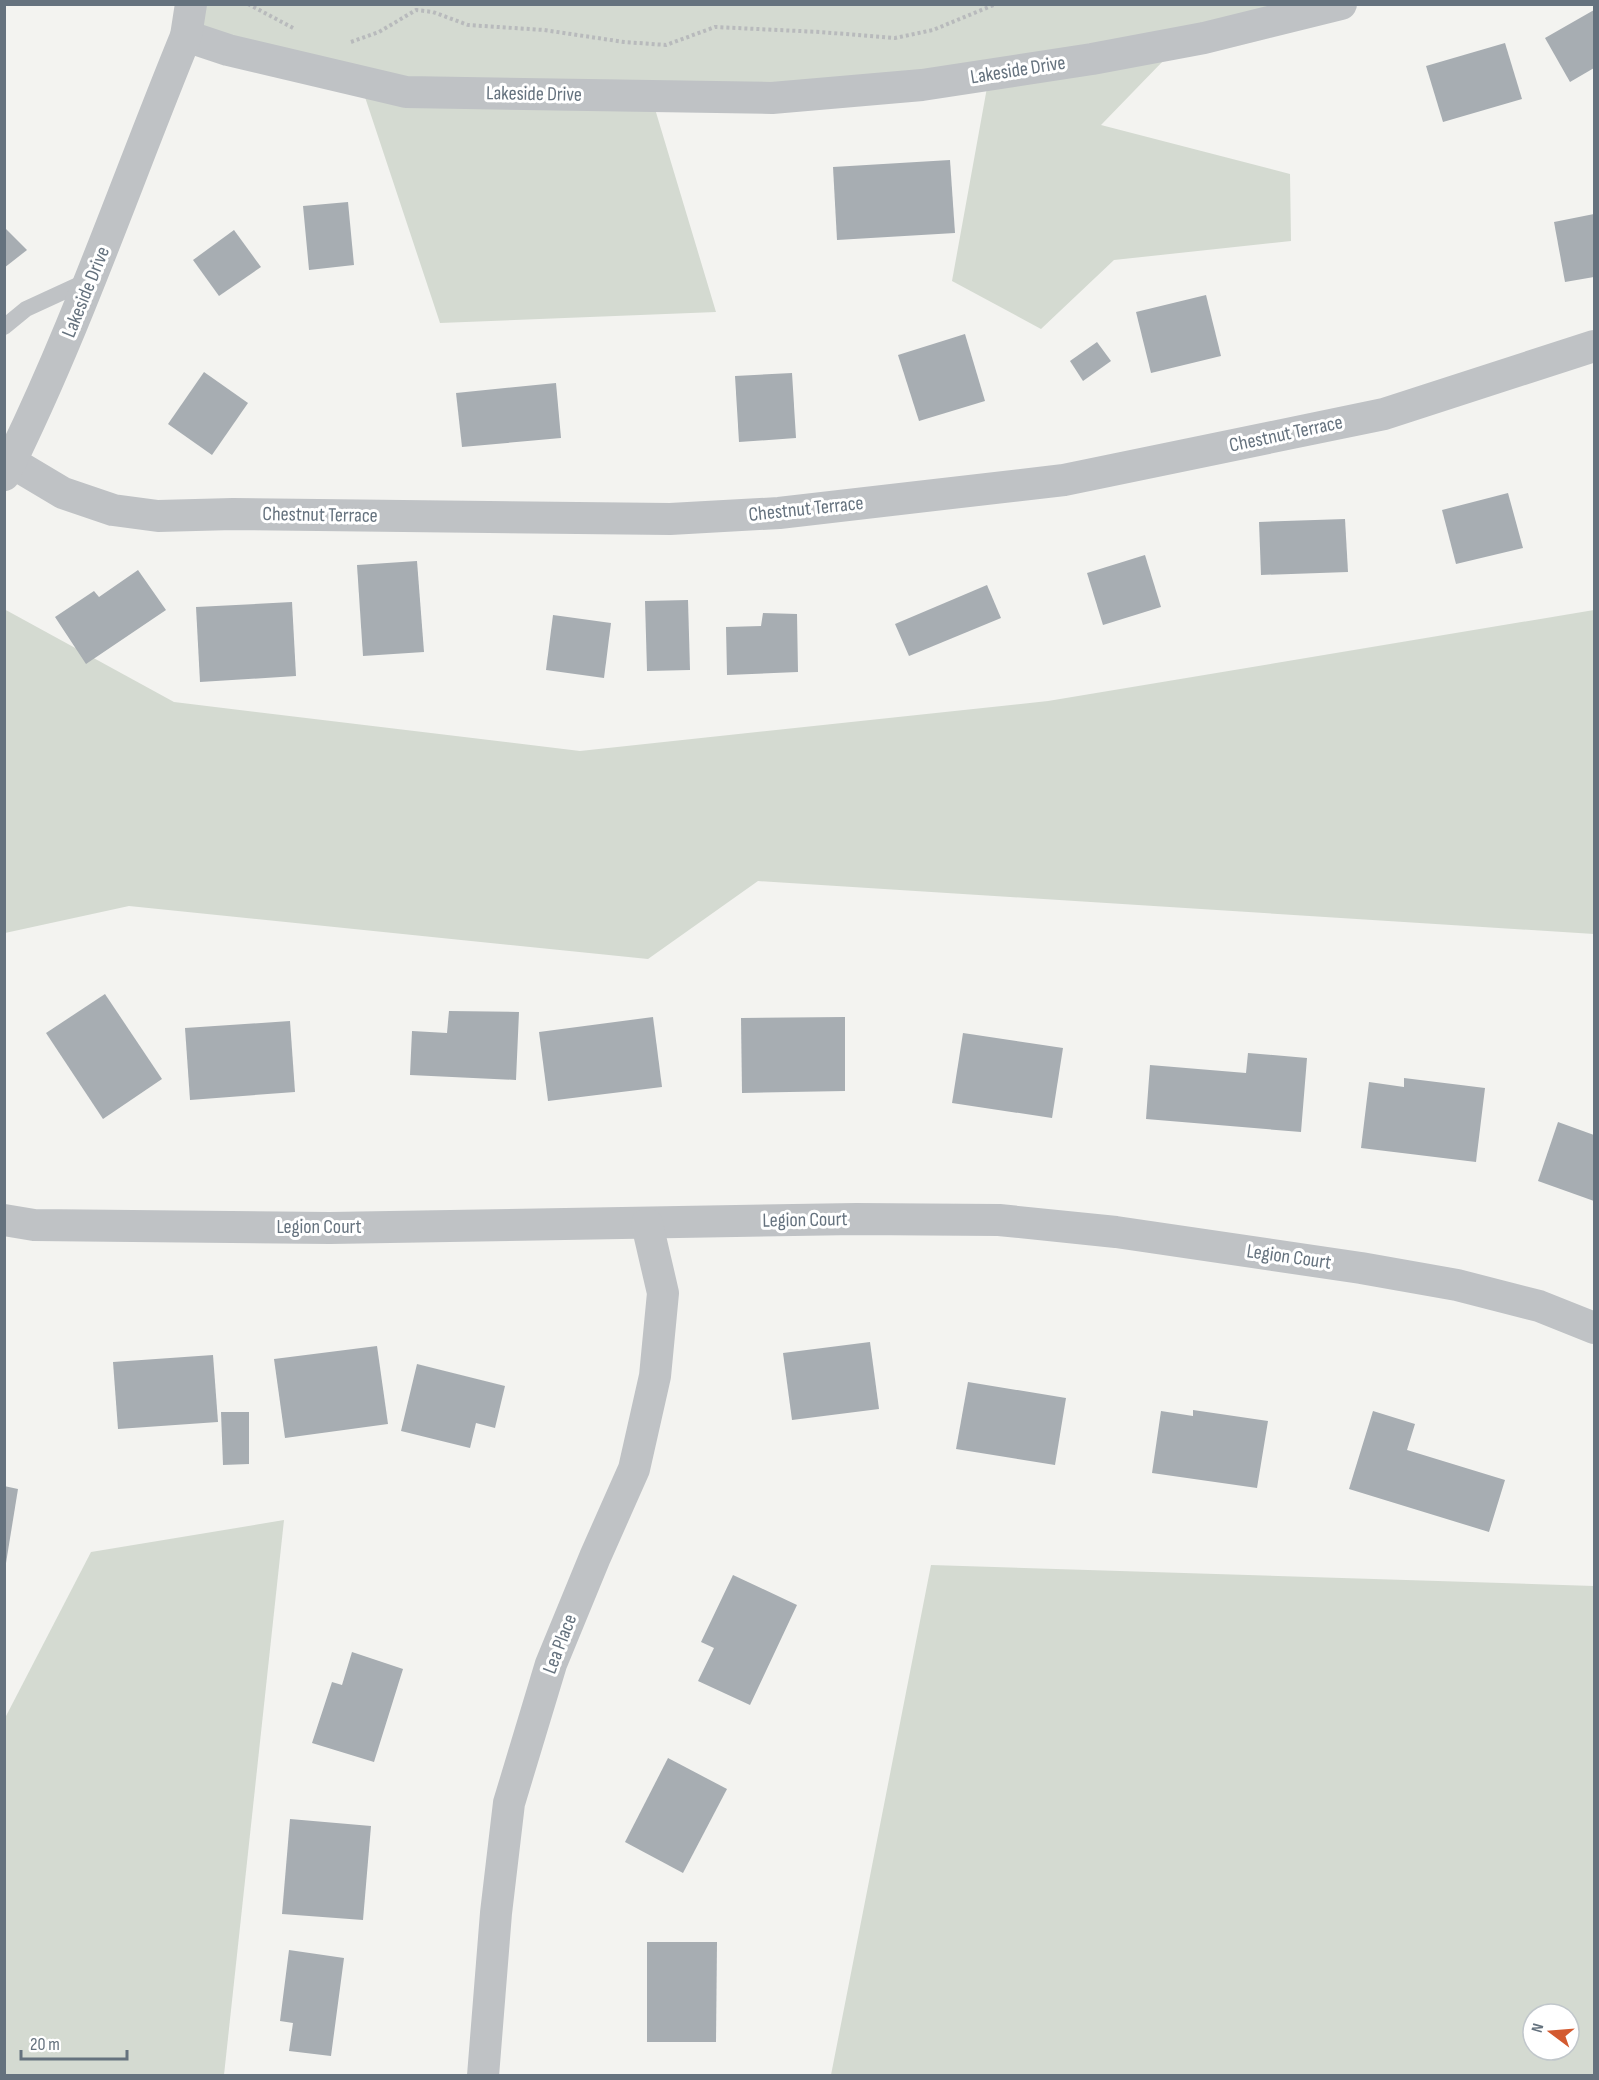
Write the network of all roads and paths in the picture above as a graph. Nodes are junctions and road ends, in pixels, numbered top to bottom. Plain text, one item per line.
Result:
1 (191, 4) edge
2 (248, 4) edge
3 (996, 4) edge
4 (1341, 4) edge
5 (305, 32) dead end
6 (186, 36) junction
7 (343, 45) dead end
8 (92, 278) junction
9 (4, 327) edge
10 (1594, 346) edge
11 (8, 468) edge
12 (4, 1220) edge
13 (647, 1224) junction
14 (1594, 1328) edge
15 (483, 2076) edge

1 - 6 street
2 - 5 path
3 - 7 path
4 - 6 street, Lakeside Drive
6 - 8 street, Lakeside Drive
8 - 9 lane
8 - 11 street, Lakeside Drive
10 - 11 street, Chestnut Terrace
12 - 13 street, Legion Court
13 - 14 street, Legion Court
13 - 15 street, Lea Place

